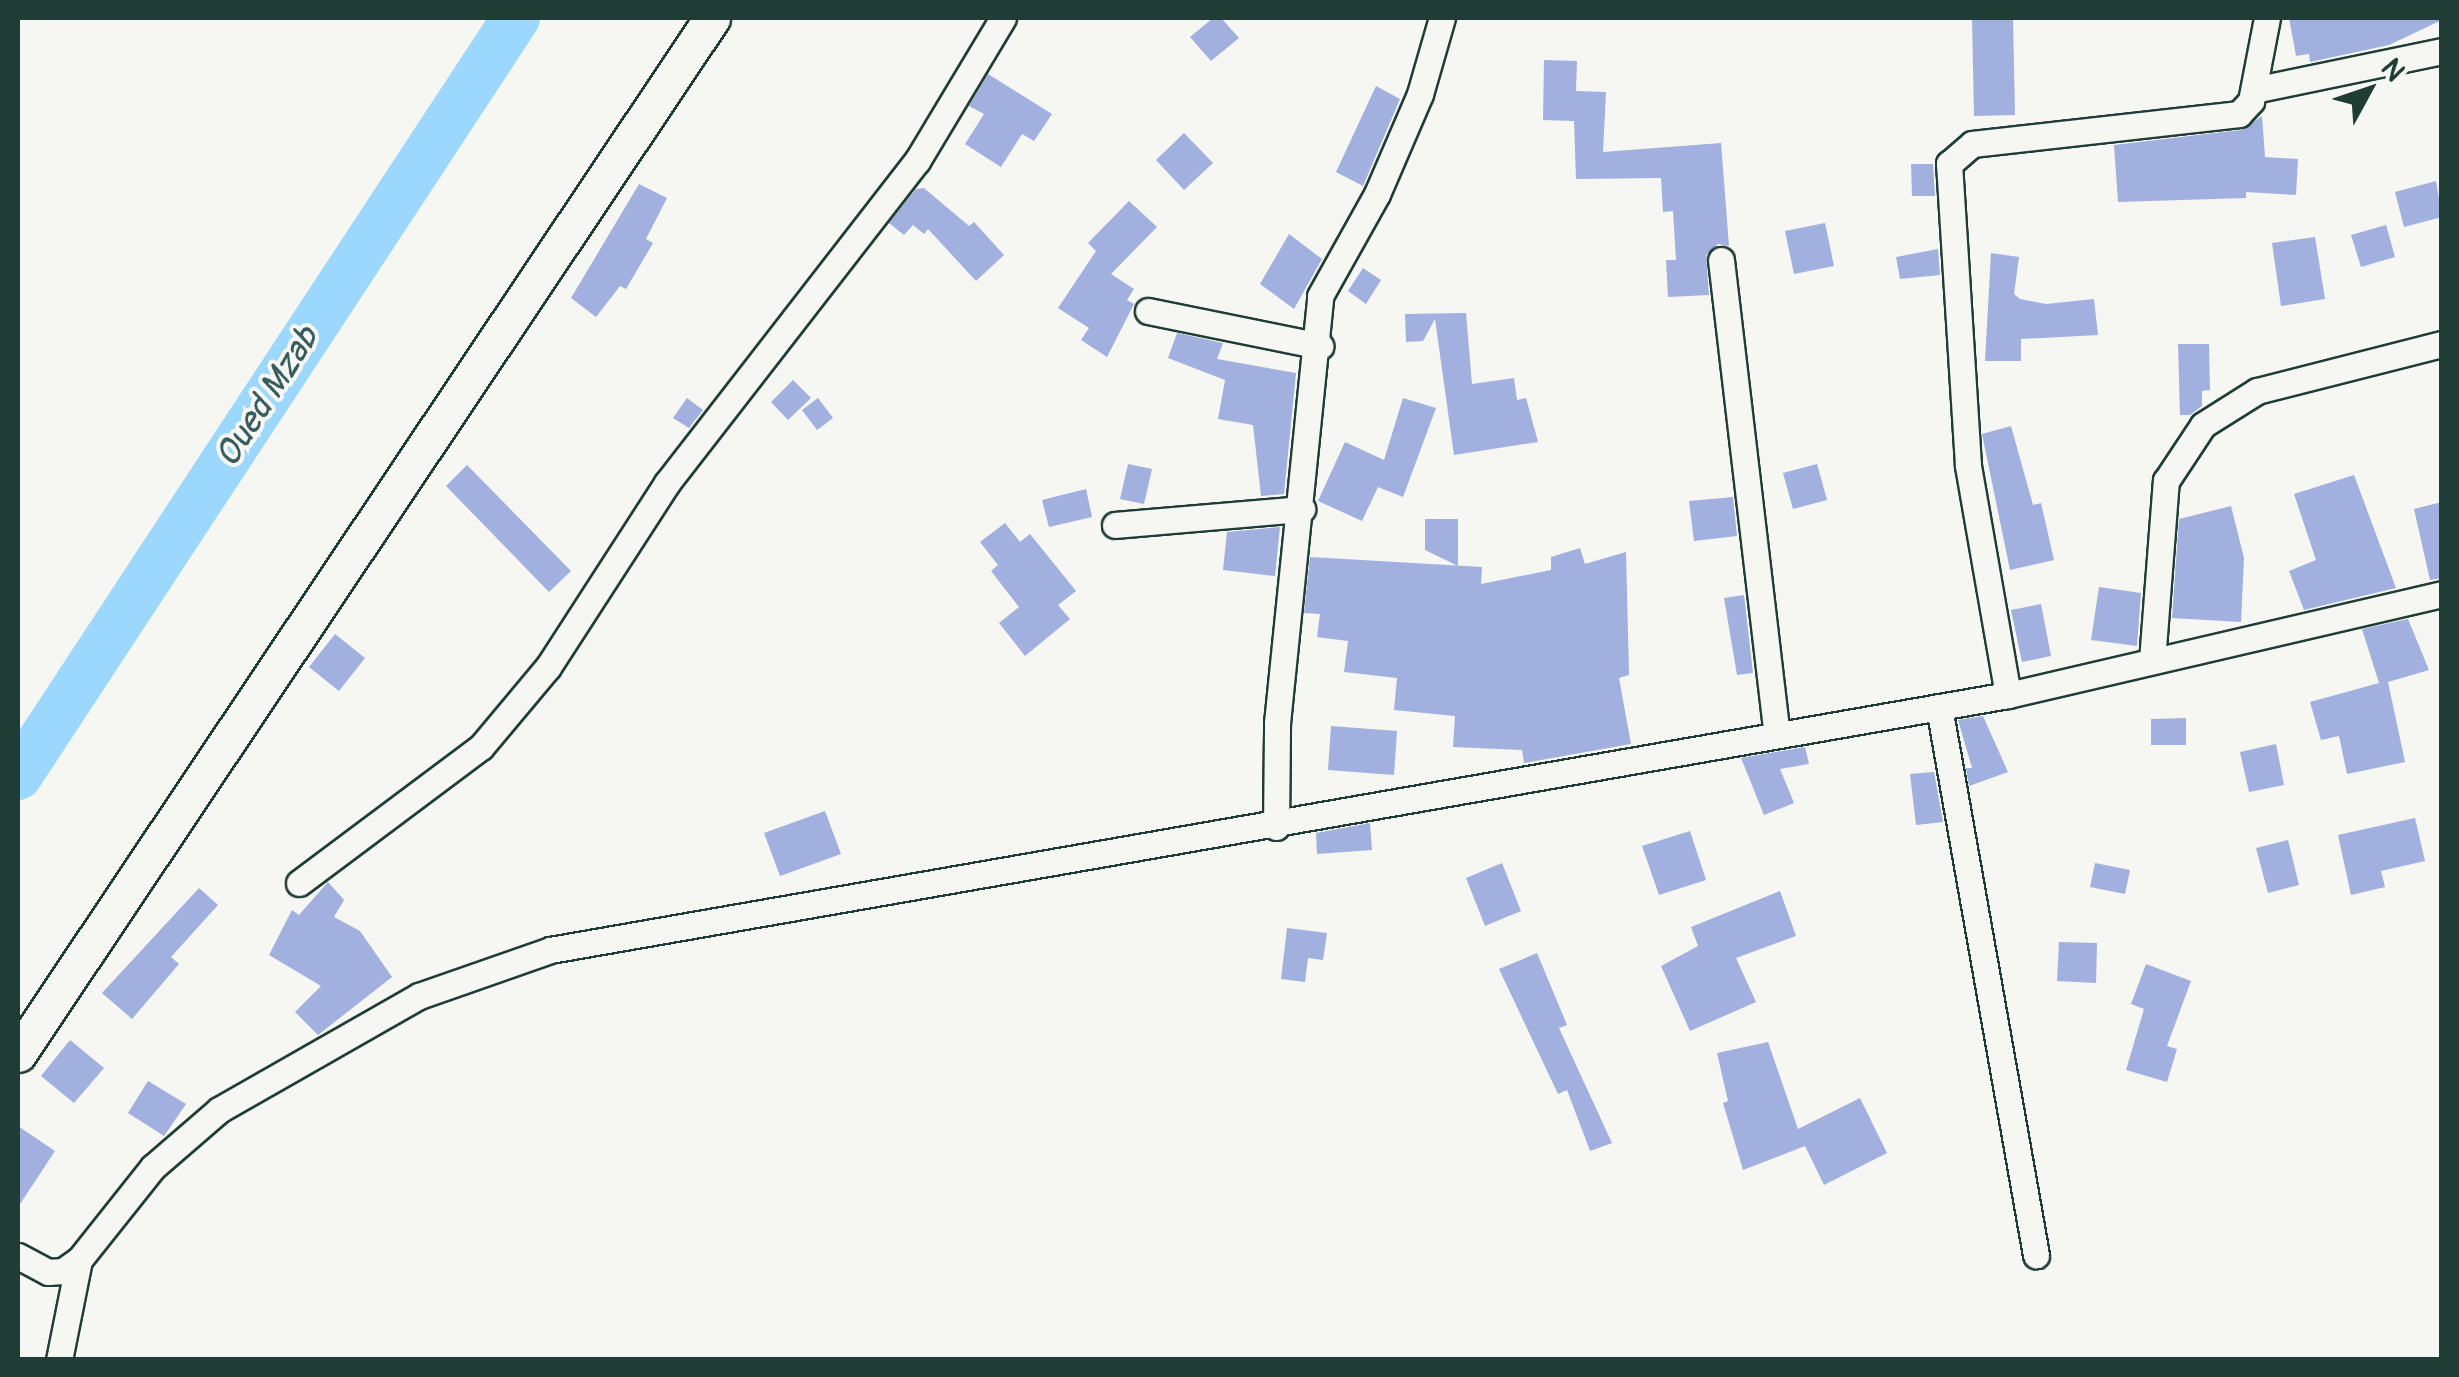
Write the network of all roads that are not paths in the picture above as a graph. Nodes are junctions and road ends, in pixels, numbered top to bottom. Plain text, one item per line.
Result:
1 (712, 18) edge
2 (1003, 18) edge
3 (1442, 18) edge
4 (2267, 18) edge
5 (2442, 51) edge
6 (2254, 90) junction
7 (1721, 260) dead end
8 (1148, 311) dead end
9 (2442, 344) edge
10 (1320, 346) junction
11 (1302, 510) junction
12 (1114, 525) dead end
13 (2442, 594) edge
14 (2152, 661) junction
15 (2008, 695) junction
16 (1939, 707) junction
17 (1777, 735) junction
18 (1276, 826) junction
19 (299, 882) dead end
20 (18, 1054) edge
21 (18, 1256) edge
22 (2036, 1256) dead end
23 (80, 1260) junction
24 (59, 1360) edge

1 - 20 main road
2 - 19 street
3 - 10 street
4 - 6 street
5 - 6 street
6 - 15 street
7 - 17 street
8 - 10 street
9 - 14 street
10 - 11 street
11 - 12 street
11 - 18 street
13 - 14 street
14 - 15 street
15 - 16 street
16 - 17 street
16 - 22 street
17 - 18 street
18 - 23 street
21 - 23 street
23 - 24 street

